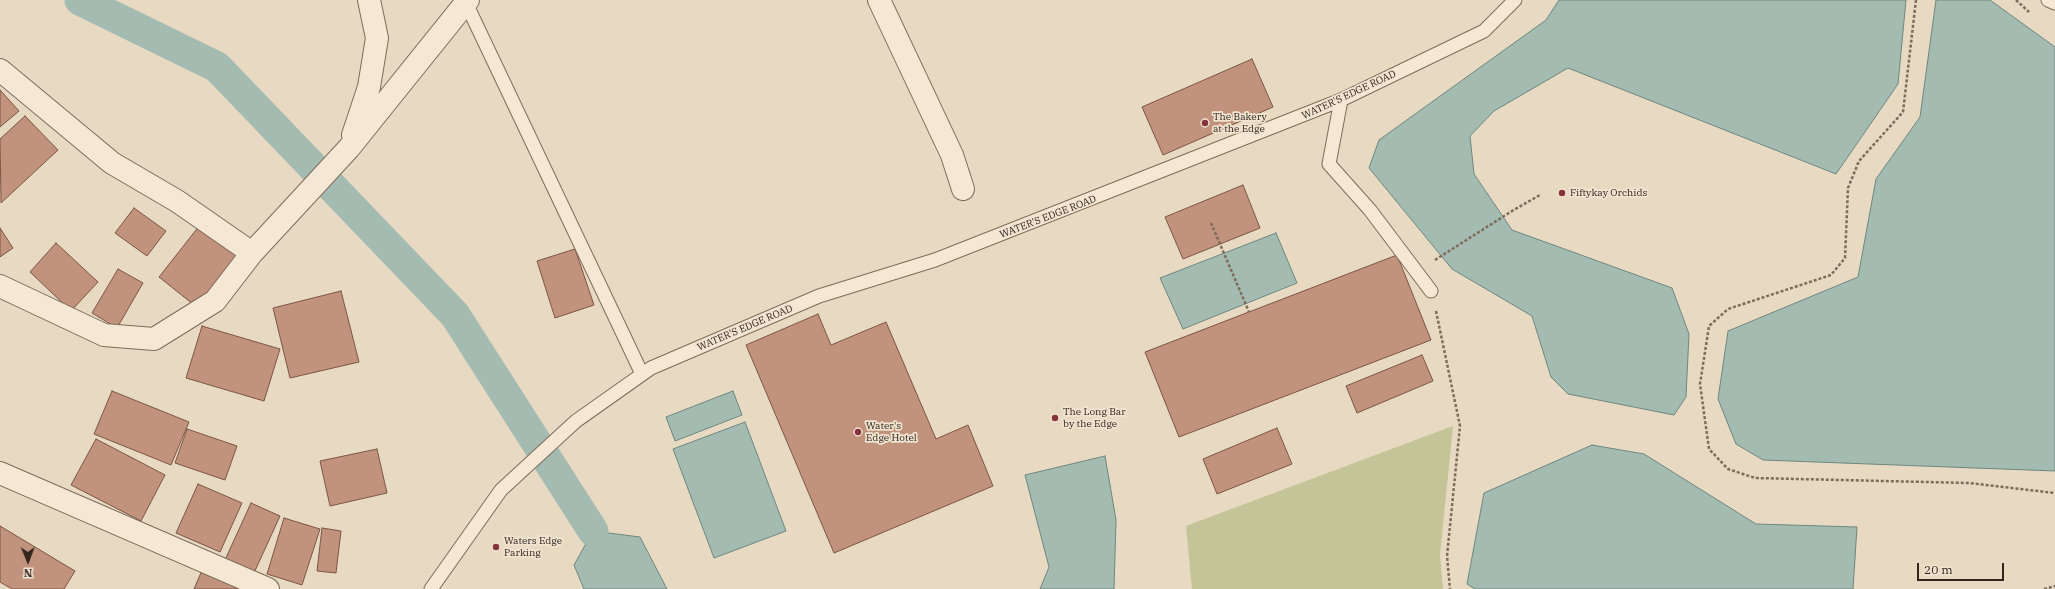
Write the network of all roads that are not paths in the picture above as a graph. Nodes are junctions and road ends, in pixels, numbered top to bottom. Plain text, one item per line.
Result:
1 (369, 0) edge
2 (879, 0) edge
3 (1515, 0) edge
4 (2048, 0) edge
5 (467, 1) edge
6 (2055, 3) edge
7 (0, 70) edge
8 (1341, 100) junction
9 (349, 148) junction
10 (963, 189) dead end
11 (252, 253) junction
12 (0, 286) edge
13 (1431, 291) road end
14 (642, 374) junction
15 (0, 473) edge
16 (268, 589) edge
17 (431, 589) edge

1 - 9 street
2 - 10 street
3 - 8 lane, WATER'S EDGE ROAD
4 - 6 lane
5 - 9 street
5 - 14 lane
7 - 11 street
8 - 13 lane
8 - 14 lane, WATER'S EDGE ROAD
9 - 11 street
11 - 12 street
14 - 17 lane, WATER'S EDGE ROAD
15 - 16 street

